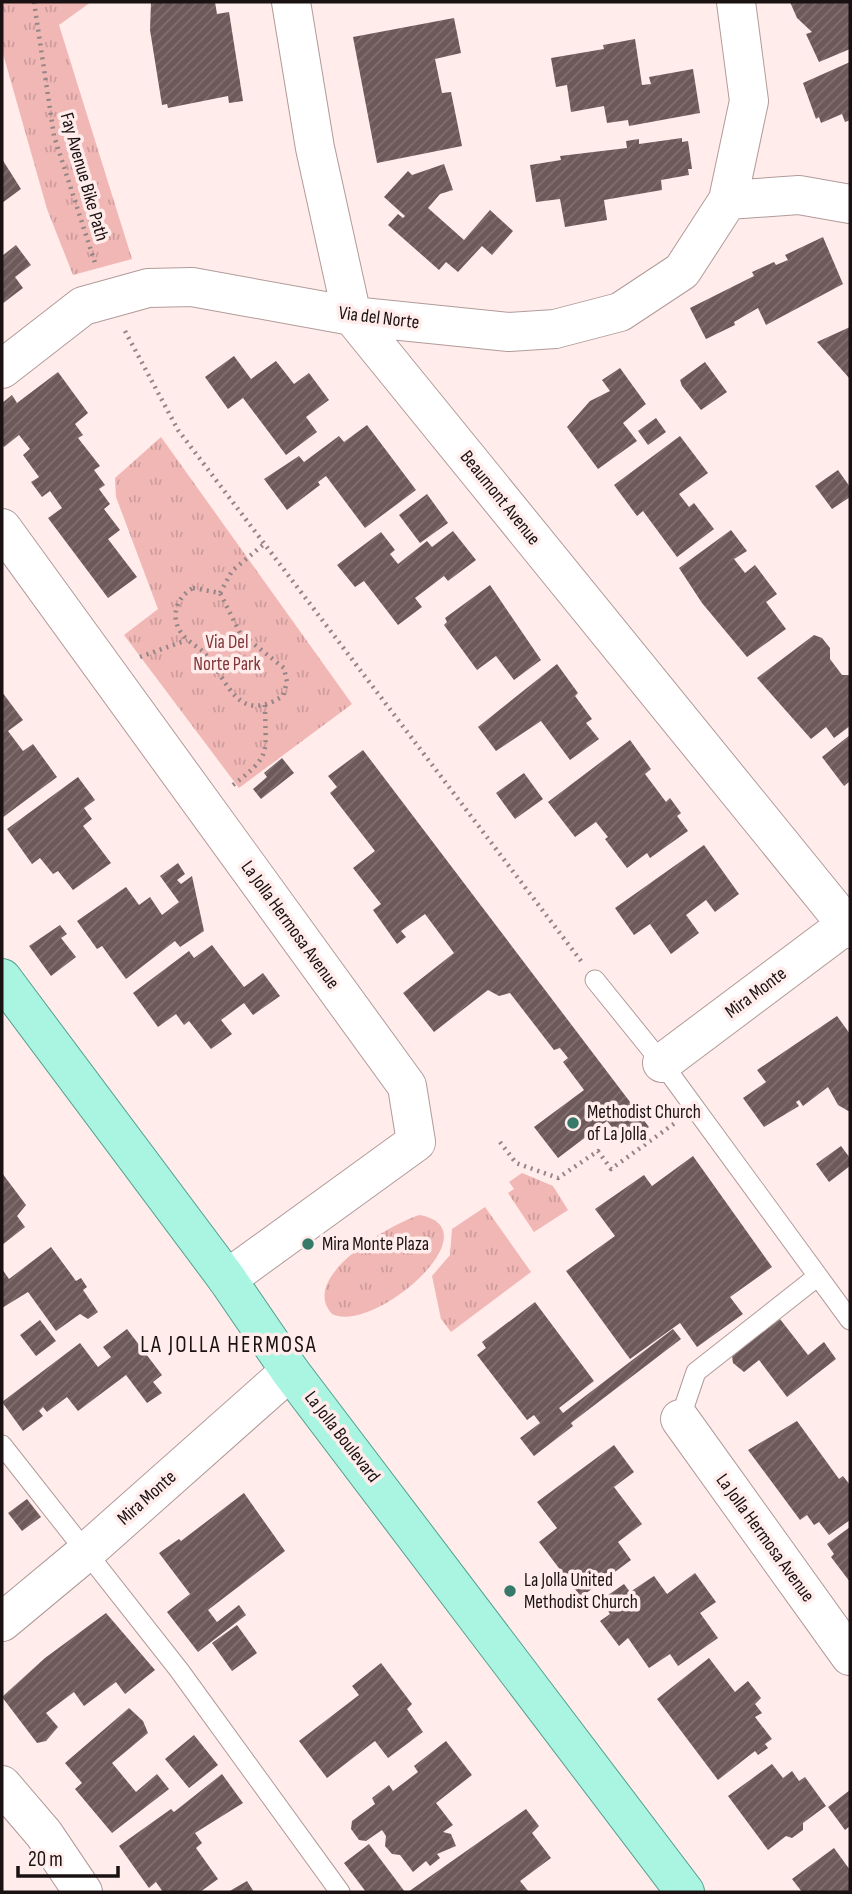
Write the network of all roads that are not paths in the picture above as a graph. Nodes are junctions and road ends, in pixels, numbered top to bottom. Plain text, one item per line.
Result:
1 (291, 2) edge
2 (736, 2) edge
3 (728, 200) junction
4 (850, 204) edge
5 (352, 316) junction
6 (2, 369) edge
7 (2, 528) edge
8 (849, 925) edge
9 (2, 978) edge
10 (595, 980) road end
11 (662, 1063) junction
12 (818, 1276) junction
13 (227, 1279) junction
14 (850, 1320) edge
15 (290, 1370) junction
16 (680, 1419) joint
17 (2, 1445) edge
18 (85, 1553) junction
19 (2, 1622) edge
20 (850, 1656) edge
21 (2, 1785) edge
22 (83, 1892) edge
23 (340, 1892) edge
24 (685, 1892) edge

1 - 5 street, Beaumont Avenue
2 - 3 street
3 - 4 street
3 - 5 street, Via del Norte
5 - 6 street, Via del Norte
5 - 8 street, Beaumont Avenue
7 - 13 street, La Jolla Hermosa Avenue
8 - 11 street, Mira Monte
9 - 13 main road, La Jolla Boulevard
10 - 11 lane
11 - 12 lane
12 - 14 lane
12 - 16 lane
13 - 15 main road, La Jolla Boulevard
15 - 18 street, Mira Monte
15 - 24 main road, La Jolla Boulevard
16 - 20 street, La Jolla Hermosa Avenue
17 - 18 lane
18 - 19 street, Mira Monte
18 - 23 lane
21 - 22 street

